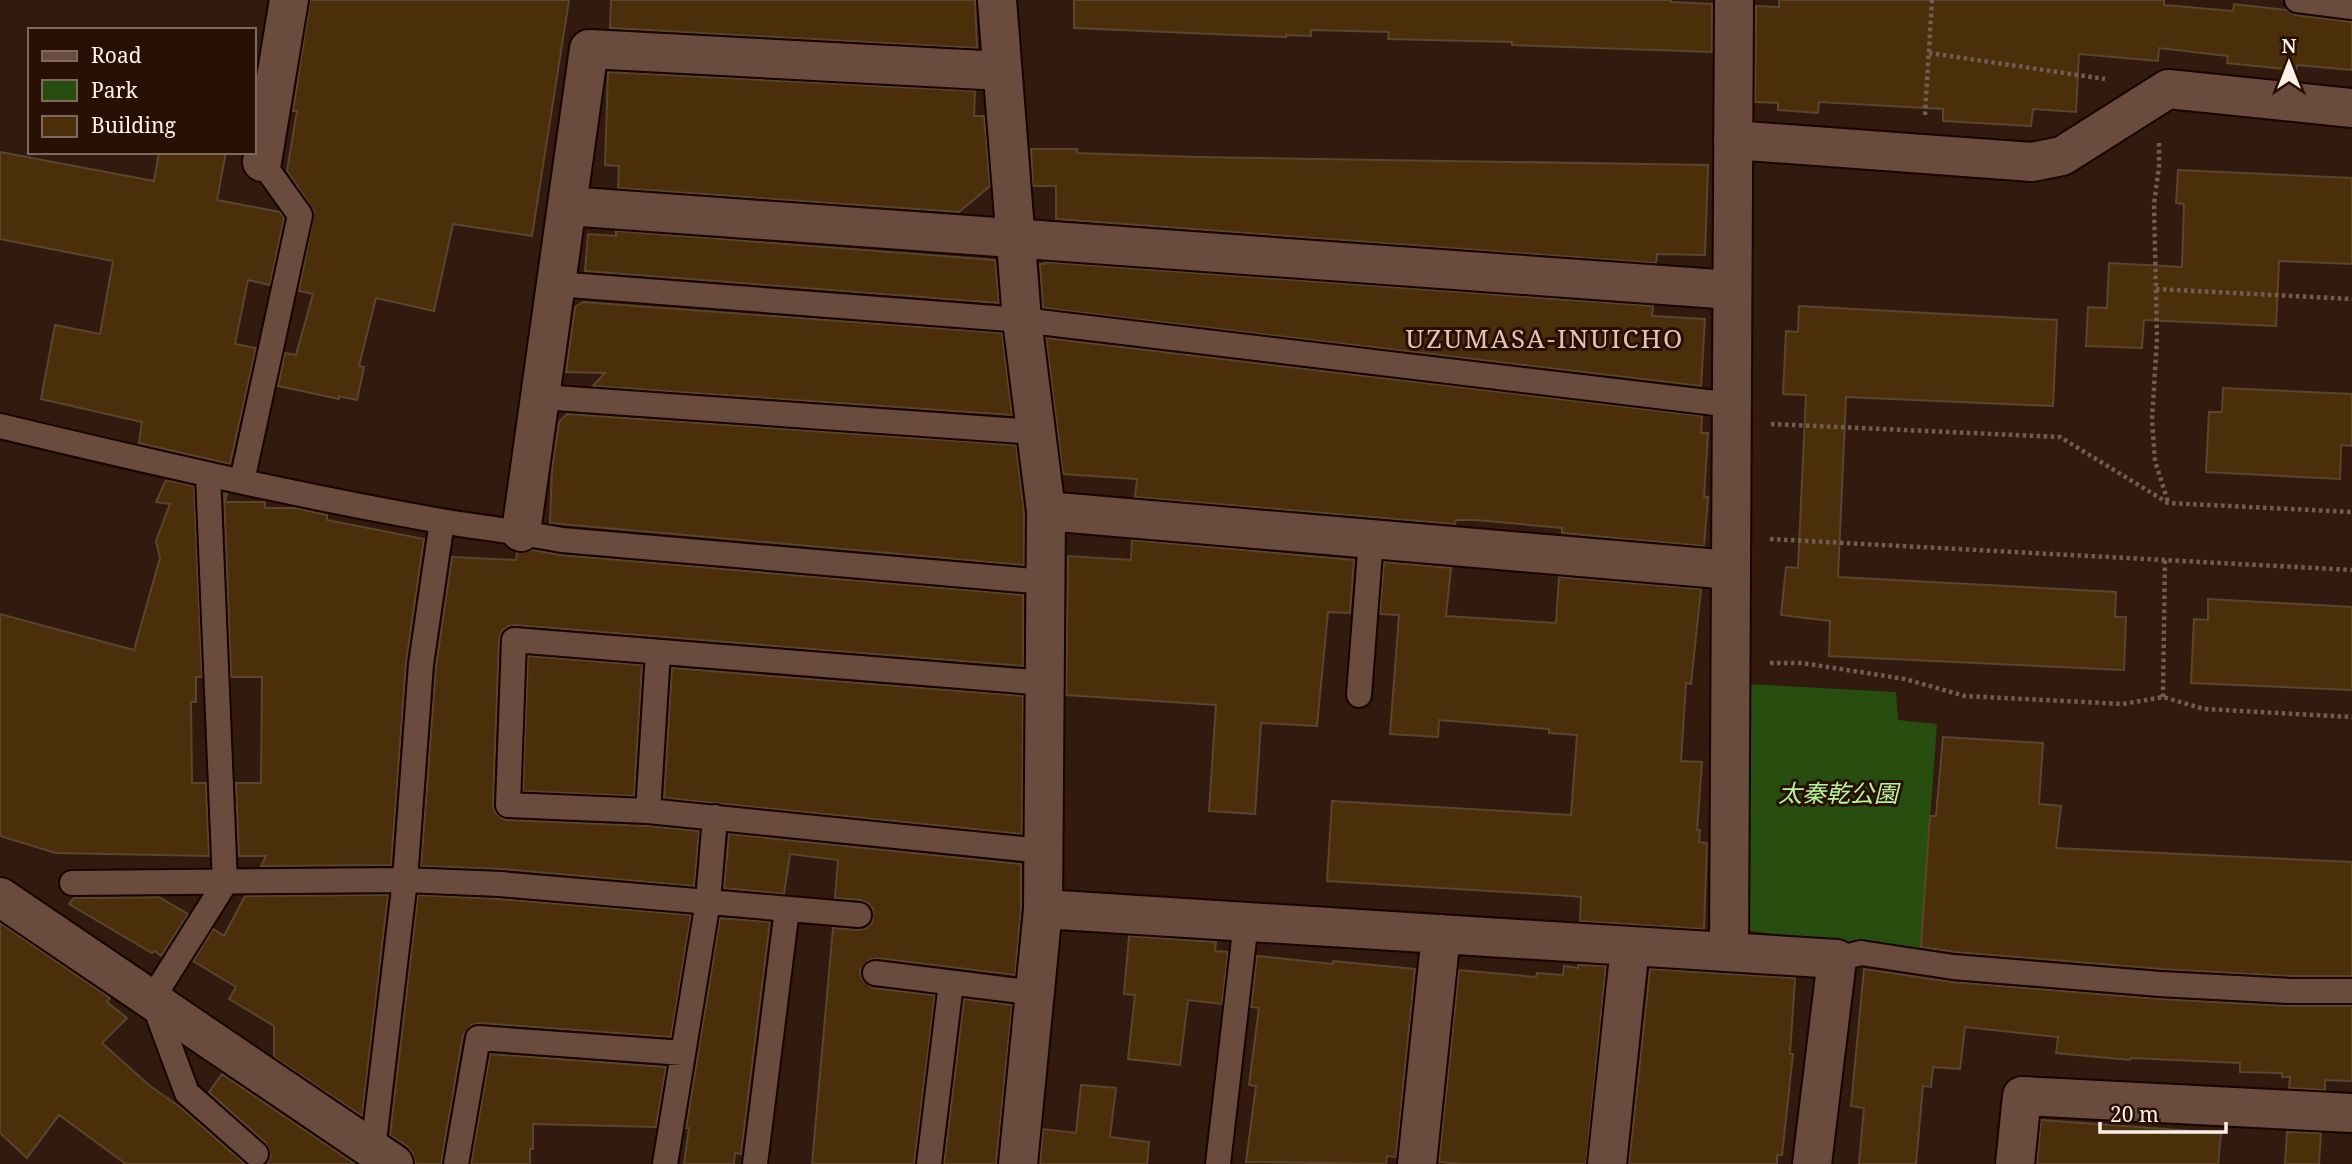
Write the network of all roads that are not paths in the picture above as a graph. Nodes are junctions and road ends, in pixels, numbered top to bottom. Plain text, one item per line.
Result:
1 (289, 0) edge
2 (997, 0) edge
3 (1734, 0) edge
4 (2297, 0) edge
5 (2352, 7) edge
6 (1002, 71) junction
7 (2352, 108) edge
8 (1733, 139) junction
9 (262, 162) joint
10 (567, 206) junction
11 (1015, 238) junction
12 (556, 284) junction
13 (1732, 290) junction
14 (1022, 320) junction
15 (541, 397) junction
16 (1732, 414) junction
17 (0, 426) edge
18 (1036, 432) junction
19 (208, 475) junction
20 (242, 481) junction
21 (1046, 511) junction
22 (442, 521) junction
23 (521, 532) junction
24 (1371, 539) junction
25 (1731, 554) junction
26 (1045, 582) junction
27 (658, 652) junction
28 (1045, 683) junction
29 (1359, 695) dead end
30 (648, 811) junction
31 (715, 817) junction
32 (1043, 851) junction
33 (405, 880) junction
34 (72, 883) dead end
35 (225, 883) junction
36 (0, 897) edge
37 (708, 901) junction
38 (787, 909) junction
39 (1043, 909) junction
40 (859, 915) dead end
41 (1246, 922) junction
42 (1441, 934) junction
43 (1630, 946) junction
44 (1729, 953) junction
45 (1837, 959) junction
46 (875, 973) dead end
47 (951, 983) junction
48 (2352, 991) edge
49 (1036, 993) junction
50 (152, 999) junction
51 (683, 1053) junction
52 (2352, 1113) edge
53 (256, 1154) dead end
54 (383, 1156) edge
55 (456, 1164) edge
56 (665, 1164) edge
57 (755, 1164) edge
58 (929, 1164) edge
59 (1018, 1164) edge
60 (1218, 1164) edge
61 (1417, 1164) edge
62 (1607, 1164) edge
63 (1812, 1164) edge
64 (2015, 1164) edge

1 - 9 street
2 - 6 street
3 - 8 street
4 - 5 lane
6 - 10 street
6 - 11 street
7 - 8 street
8 - 13 street
9 - 20 lane
10 - 11 street
10 - 12 street
11 - 13 street
11 - 14 street
12 - 14 lane
12 - 15 street
13 - 16 street
14 - 16 lane
14 - 18 street
15 - 18 lane
15 - 23 street
16 - 25 street
17 - 19 lane
18 - 21 street
19 - 20 lane
19 - 35 lane
20 - 22 lane
21 - 24 street
21 - 26 street
22 - 23 lane
22 - 33 lane
23 - 26 lane
24 - 25 street
24 - 29 lane
25 - 44 street
26 - 28 street
27 - 28 lane
27 - 30 lane
27 - 30 lane
28 - 32 street
30 - 31 lane
31 - 32 lane
31 - 37 lane
32 - 39 street
33 - 35 lane
33 - 37 lane
33 - 54 lane
34 - 35 lane
35 - 50 lane
36 - 50 street
37 - 38 lane
37 - 51 lane
38 - 40 lane
38 - 57 lane
39 - 41 street
39 - 49 street
41 - 42 street
41 - 60 lane
42 - 43 street
42 - 61 street
43 - 44 street
43 - 62 street
44 - 45 street
45 - 48 lane
45 - 63 street
46 - 47 lane
47 - 49 lane
47 - 58 lane
49 - 59 street
50 - 53 lane
50 - 54 street
51 - 55 lane
51 - 56 lane
52 - 64 street

